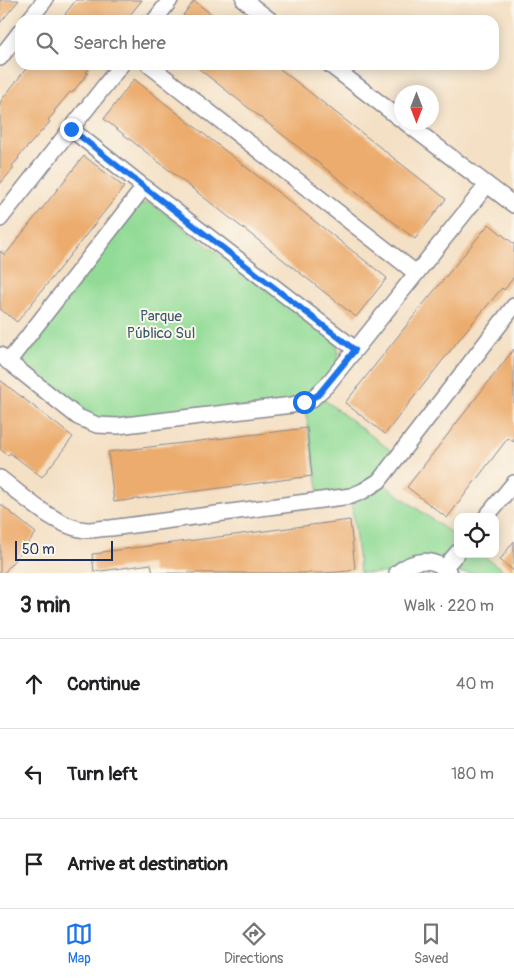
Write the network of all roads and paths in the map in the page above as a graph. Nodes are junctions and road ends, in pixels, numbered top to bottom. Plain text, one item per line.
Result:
1 (45, 0) edge
2 (170, 0) edge
3 (244, 0) edge
4 (33, 15) edge
5 (159, 15) edge
6 (264, 15) edge
7 (15, 38) edge
8 (0, 58) edge
9 (117, 70) edge
10 (155, 70) edge
11 (337, 70) edge
12 (394, 114) edge
13 (71, 129) junction
14 (415, 130) edge
15 (487, 185) junction
16 (144, 187) junction
17 (514, 205) edge
18 (0, 219) edge
19 (416, 273) junction
20 (514, 306) edge
21 (355, 350) junction
22 (4, 358) edge
23 (0, 478) edge
24 (514, 483) edge
25 (489, 513) edge
26 (455, 558) edge
27 (447, 571) edge
28 (397, 573) edge

1 - 4 street
2 - 5 street
3 - 6 street
7 - 8 street
9 - 13 street
10 - 19 street
11 - 12 street
13 - 16 street
13 - 18 street
14 - 15 street
15 - 17 street
15 - 19 street
16 - 21 street
16 - 22 street
19 - 21 street
20 - 23 street
21 - 22 street
24 - 25 street
26 - 27 street
27 - 28 street

